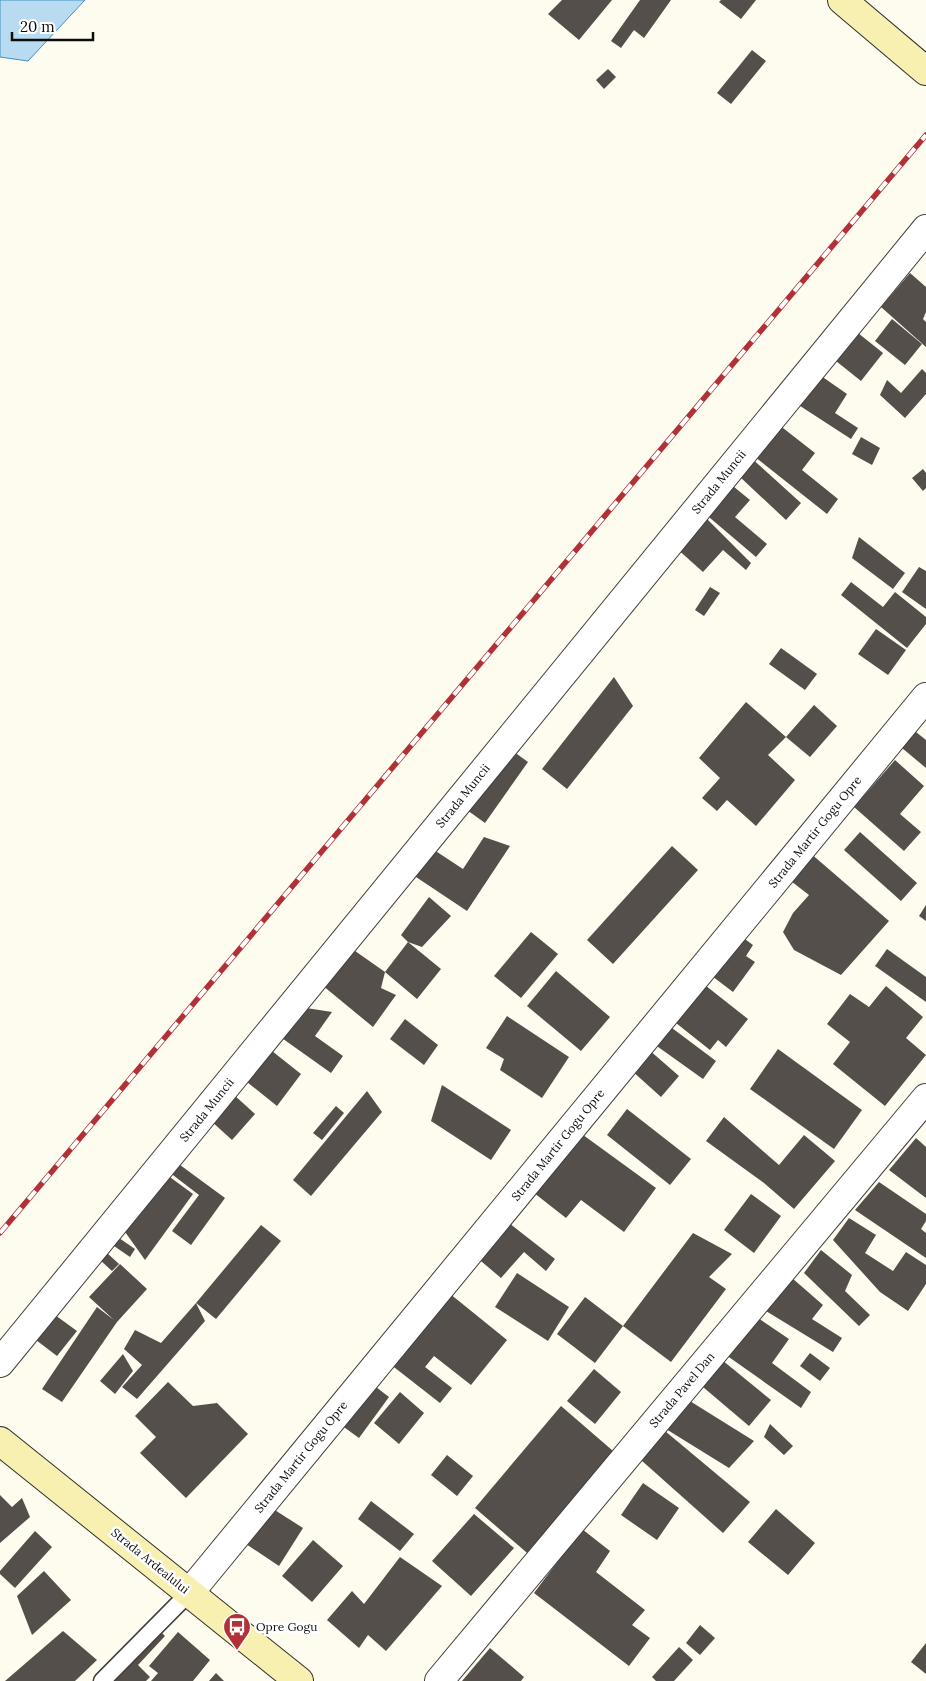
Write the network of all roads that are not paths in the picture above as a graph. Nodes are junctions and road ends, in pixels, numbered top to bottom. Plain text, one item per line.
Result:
1 (842, 0) edge
2 (926, 71) edge
3 (926, 229) edge
4 (926, 697) edge
5 (926, 1098) edge
6 (0, 1363) edge
7 (0, 1441) edge
8 (190, 1592) junction
9 (102, 1681) edge
10 (300, 1681) edge
11 (439, 1681) edge

1 - 2 street
3 - 6 street, Strada Muncii
4 - 8 street, Strada Martir Gogu Opre
5 - 11 street, Strada Pavel Dan
7 - 8 street, Strada Ardealului
8 - 9 lane
8 - 10 street, Strada Ardealului

